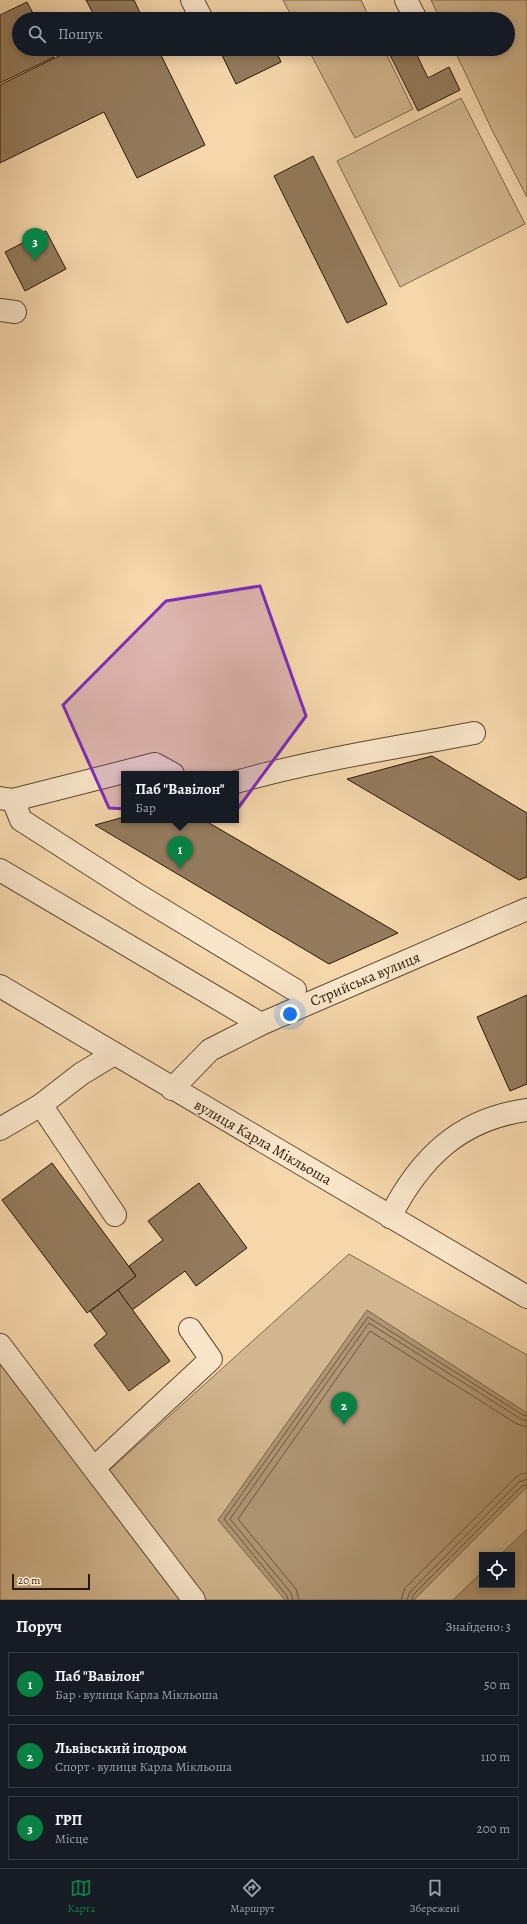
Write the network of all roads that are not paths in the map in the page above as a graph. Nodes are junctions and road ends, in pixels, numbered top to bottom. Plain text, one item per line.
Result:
1 (192, 0) edge
2 (406, 0) edge
3 (198, 12) edge
4 (412, 12) edge
5 (474, 733) dead end
6 (125, 771) edge
7 (168, 771) edge
8 (121, 772) edge
9 (239, 781) edge
10 (7, 799) edge
11 (0, 870) edge
12 (527, 908) edge
13 (0, 986) edge
14 (295, 990) dead end
15 (261, 1024) junction
16 (114, 1054) junction
17 (172, 1088) junction
18 (41, 1105) junction
19 (527, 1110) edge
20 (2, 1123) edge
21 (115, 1215) dead end
22 (390, 1217) junction
23 (527, 1297) edge
24 (190, 1329) dead end
25 (0, 1345) edge
26 (94, 1468) junction
27 (194, 1600) edge

1 - 3 street
2 - 4 street
5 - 9 street
6 - 7 street
8 - 10 street
10 - 14 street
11 - 15 street
12 - 15 street, Стрийська вулиця
13 - 16 street, вулиця Карла Мікльоша
15 - 17 street, Стрийська вулиця
16 - 17 street, вулиця Карла Мікльоша
16 - 18 street
17 - 22 street, вулиця Карла Мікльоша
18 - 20 street
18 - 21 street
19 - 22 street
22 - 23 street, вулиця Карла Мікльоша
24 - 26 street
25 - 26 street
26 - 27 street

